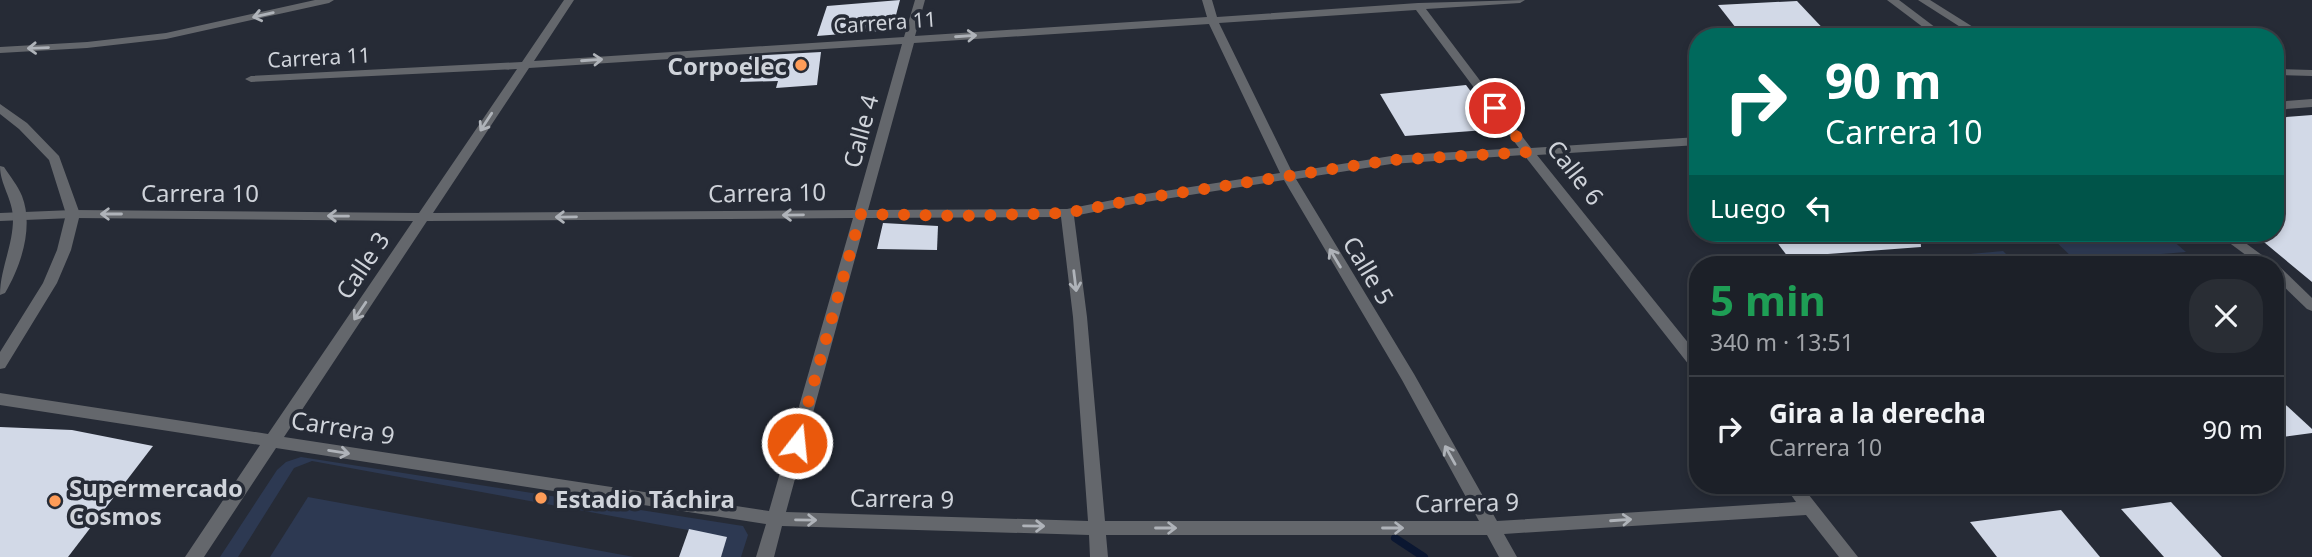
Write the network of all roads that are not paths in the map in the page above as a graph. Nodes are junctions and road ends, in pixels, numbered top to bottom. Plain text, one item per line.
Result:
1 (329, 0) edge
2 (569, 0) edge
3 (920, 0) edge
4 (1207, 0) edge
5 (1521, 0) edge
6 (1892, 0) edge
7 (1923, 0) edge
8 (1418, 6) junction
9 (1213, 21) junction
10 (1931, 28) edge
11 (1969, 28) edge
12 (908, 40) junction
13 (0, 50) edge
14 (524, 65) junction
15 (2284, 72) edge
16 (2312, 73) edge
17 (251, 79) dead end
18 (2312, 103) edge
19 (2284, 105) edge
20 (0, 108) edge
21 (1689, 142) edge
22 (1528, 152) junction
23 (0, 170) edge
24 (1287, 175) junction
25 (1067, 213) junction
26 (73, 214) junction
27 (861, 214) junction
28 (0, 217) edge
29 (18, 217) junction
30 (424, 218) junction
31 (2236, 242) edge
32 (2256, 256) edge
33 (2284, 279) edge
34 (0, 290) edge
35 (2312, 306) edge
36 (1689, 355) edge
37 (0, 364) edge
38 (0, 399) edge
39 (272, 441) junction
40 (1799, 494) edge
41 (1811, 508) junction
42 (776, 519) junction
43 (1098, 528) junction
44 (1490, 528) junction
45 (194, 557) edge
46 (765, 557) edge
47 (1100, 557) edge
48 (1508, 557) edge
49 (1849, 557) edge

1 -> 13 street
2 - 14 street, Calle 3
3 - 12 street, Calle 4
4 - 9 street, Calle 5
5 - 8 street, Carrera 11
6 - 10 street
7 - 11 street
8 - 9 street, Carrera 11
8 - 22 street, Calle 6
12 -> 9 street, Carrera 11
9 - 24 street, Calle 5
14 -> 12 street, Carrera 11
12 - 27 street, Calle 4
14 - 17 street, Carrera 11
14 -> 30 street, Calle 3
15 - 16 street
18 - 19 street
20 - 26 street
21 - 22 street, Carrera 10
22 - 24 street, Carrera 10
22 - 36 street, Calle 6
23 - 29 street
24 - 25 street, Carrera 10
44 -> 24 street, Calle 5
25 - 27 street, Carrera 10
25 -> 43 street
26 - 29 street, Carrera 10
30 -> 26 street, Carrera 10
26 - 37 street
27 -> 30 street, Carrera 10
27 - 42 street, Calle 4
28 - 29 street, Carrera 10
29 - 34 street
30 -> 39 street, Calle 3
31 - 32 street
33 - 35 street
38 - 39 street, Carrera 9
39 -> 42 street, Carrera 9
39 - 45 street, Calle 3
40 - 41 street
44 -> 41 street, Carrera 9
41 - 49 street
42 -> 43 street, Carrera 9
42 - 46 street, Calle 4
43 -> 44 street, Carrera 9
43 - 47 street
44 - 48 street, Calle 5

